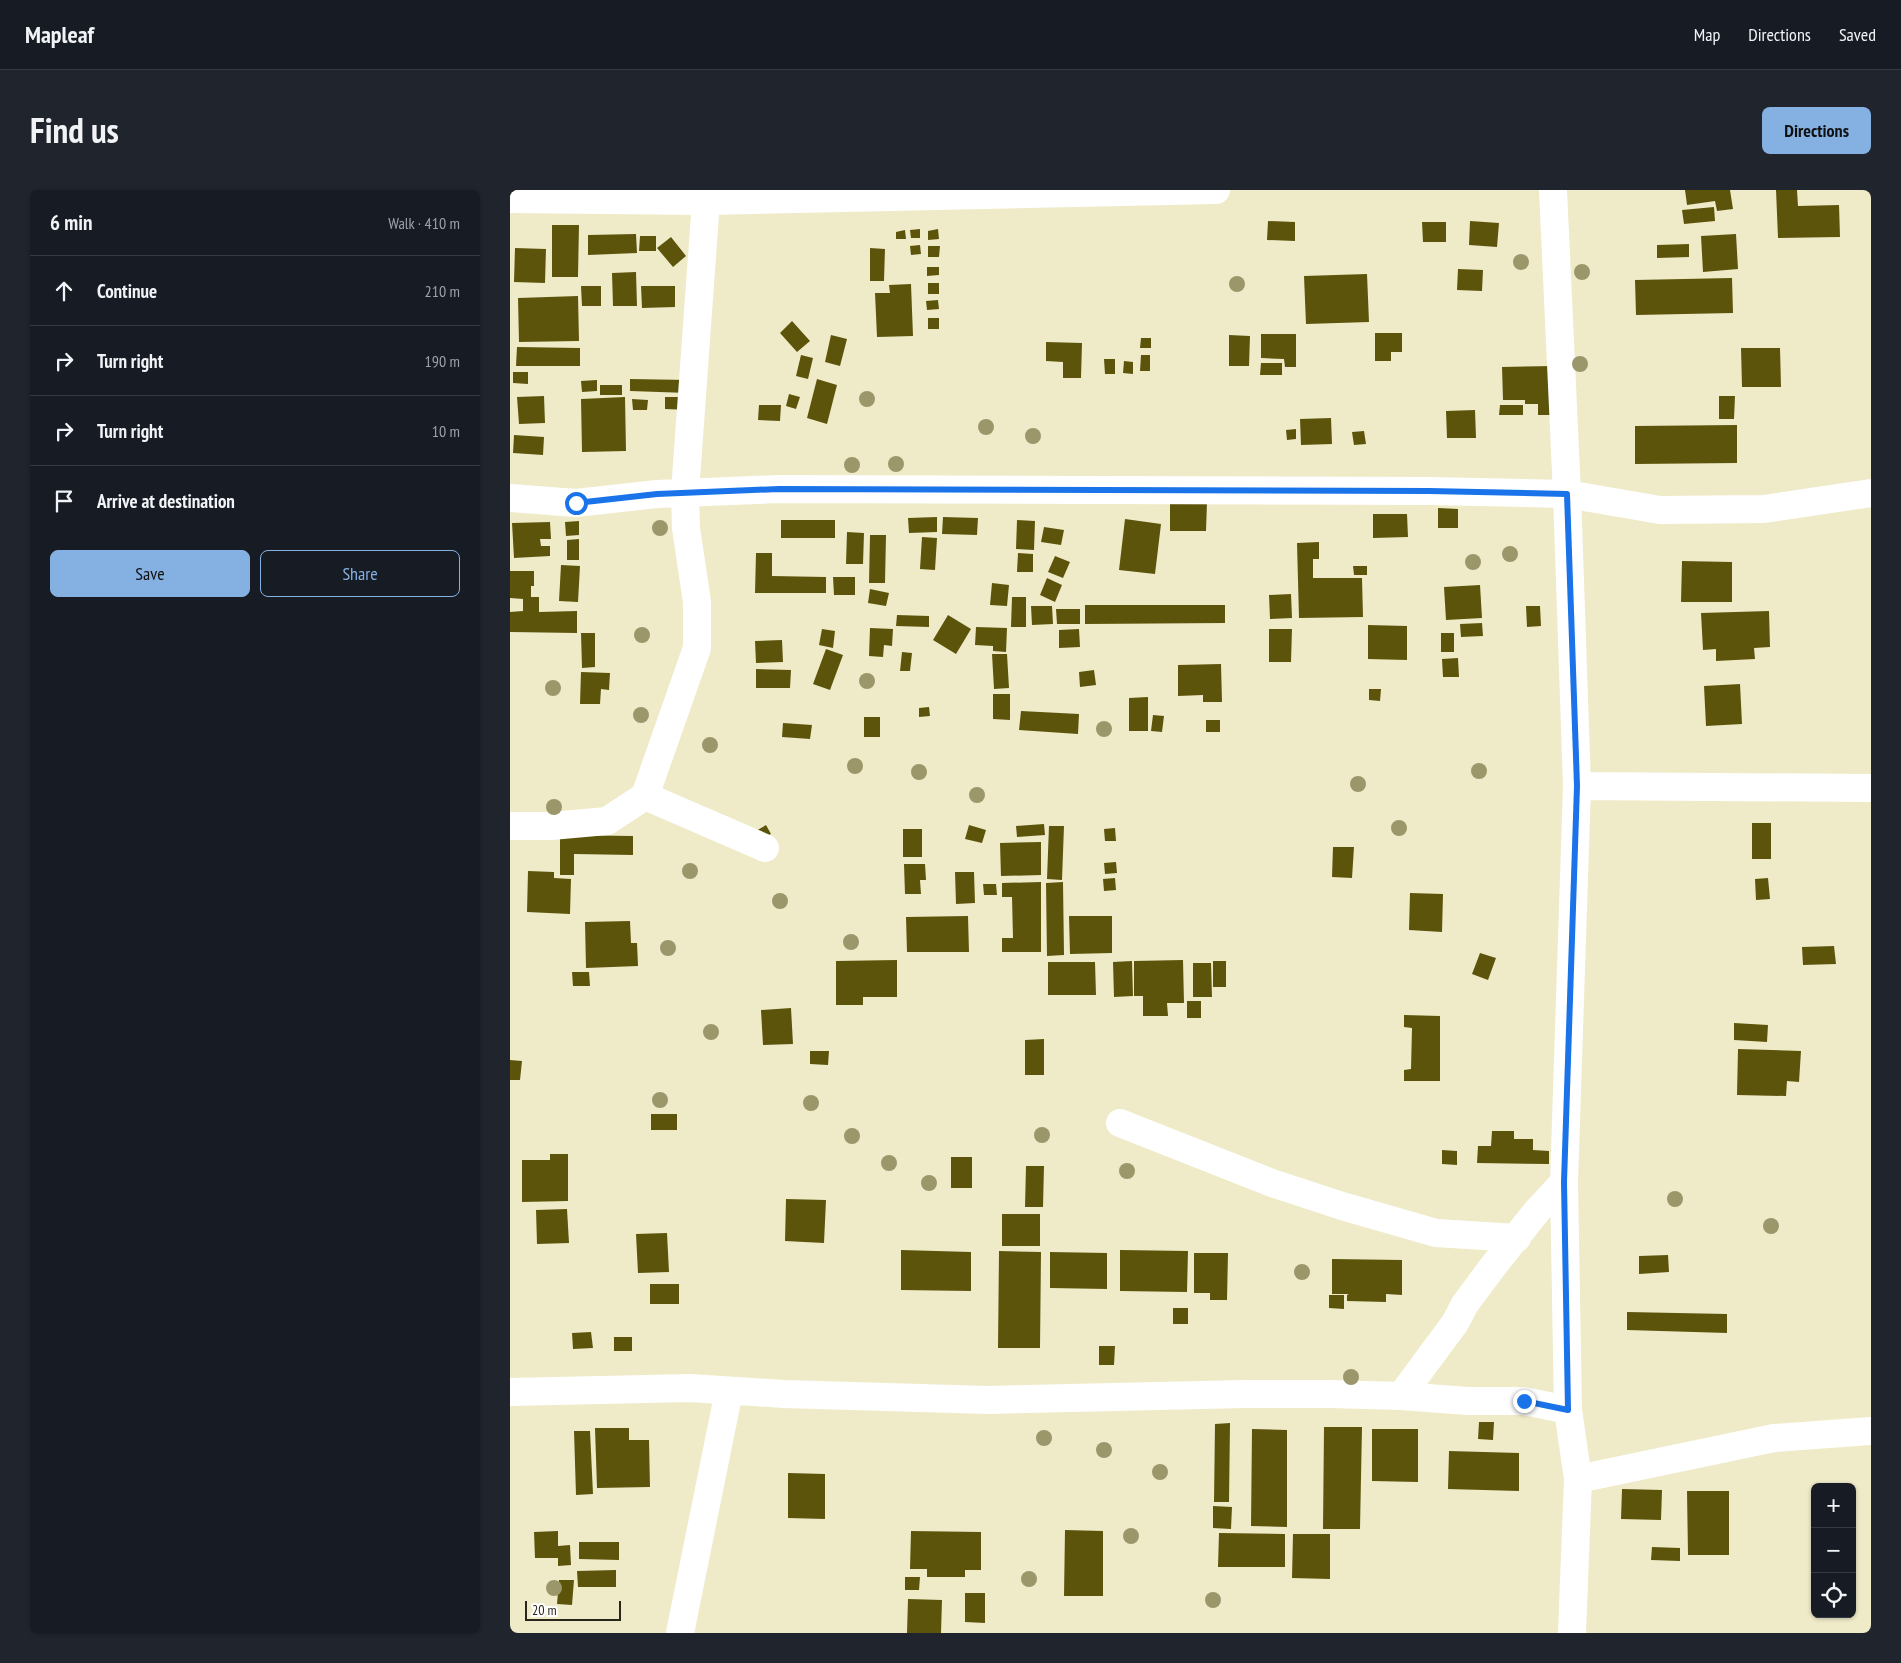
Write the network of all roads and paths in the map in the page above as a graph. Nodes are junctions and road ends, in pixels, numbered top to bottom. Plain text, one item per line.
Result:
1 (1216, 190) edge
2 (1553, 190) edge
3 (707, 195) edge
4 (510, 199) edge
5 (685, 492) junction
6 (1871, 493) edge
7 (1567, 494) junction
8 (510, 498) edge
9 (1577, 786) junction
10 (1871, 788) edge
11 (645, 796) junction
12 (510, 826) edge
13 (765, 848) dead end
14 (1120, 1123) dead end
15 (1564, 1182) junction
16 (1517, 1238) junction
17 (730, 1391) junction
18 (510, 1392) edge
19 (1401, 1396) junction
20 (1568, 1410) junction
21 (1871, 1431) edge
22 (1578, 1479) junction
23 (680, 1633) edge
24 (1572, 1633) edge

1 - 3 street
2 - 7 street
3 - 4 street
3 - 5 street
5 - 7 street
5 - 8 street
5 - 11 street
6 - 7 street
7 - 9 street
9 - 10 street
9 - 15 street
11 - 12 street
11 - 13 street
14 - 16 street
15 - 16 street
15 - 20 street
16 - 19 street
17 - 18 street
17 - 19 street
17 - 23 street
19 - 20 street
20 - 22 street
21 - 22 street
22 - 24 street

